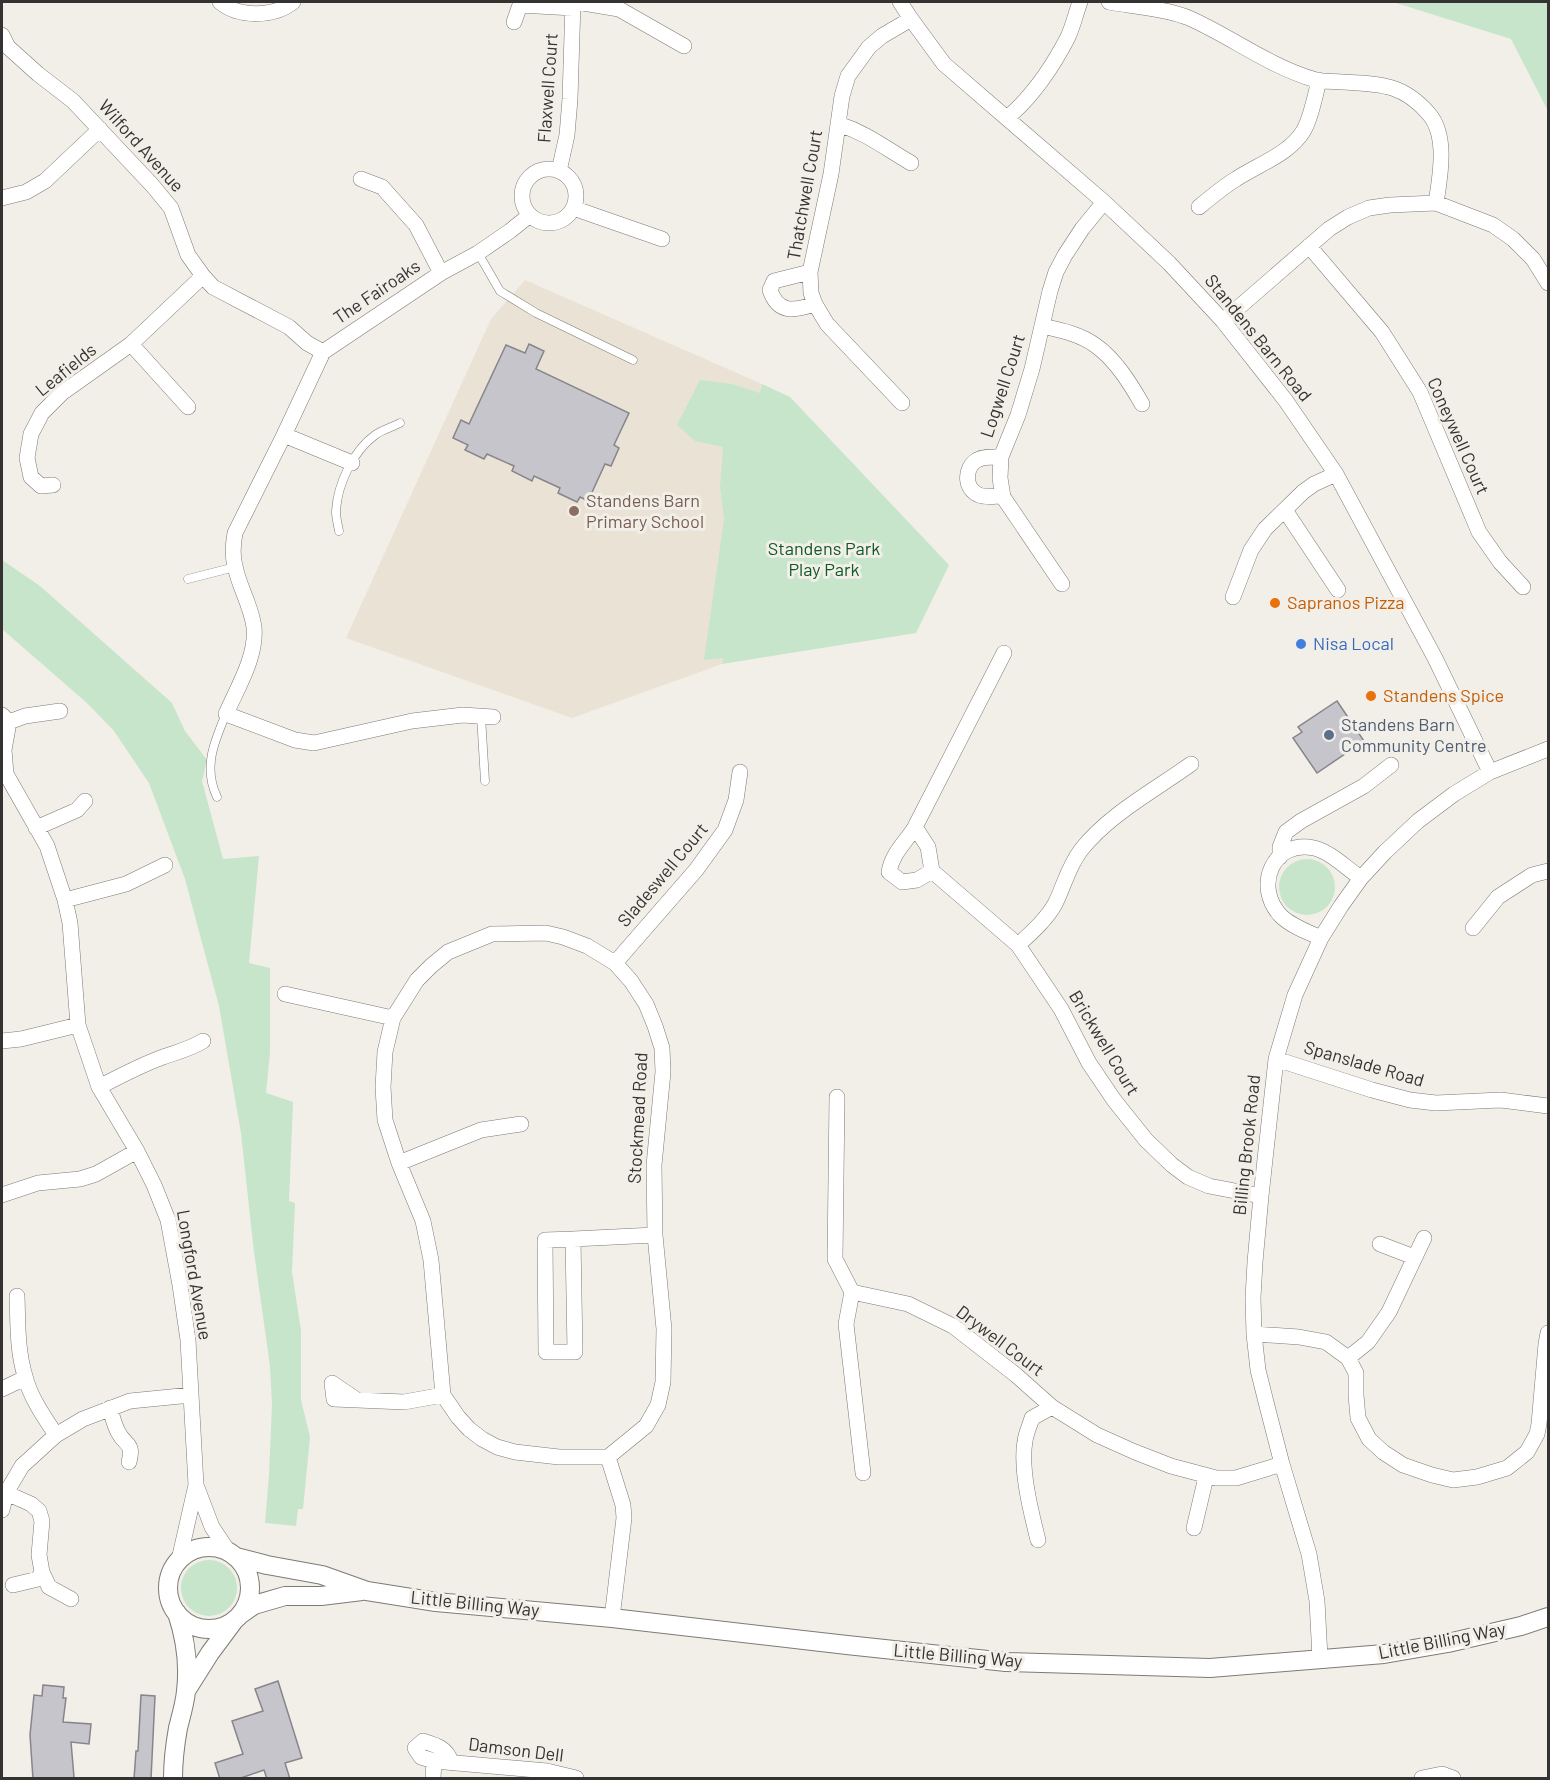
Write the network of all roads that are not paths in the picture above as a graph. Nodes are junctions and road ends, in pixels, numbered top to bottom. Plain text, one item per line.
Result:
1 (220, 2) edge
2 (293, 2) edge
3 (900, 2) edge
4 (1080, 2) edge
5 (1109, 2) edge
6 (574, 4) edge
7 (911, 19) junction
8 (514, 22) dead end
9 (2, 35) edge
10 (684, 46) dead end
11 (1319, 80) junction
12 (1007, 118) junction
13 (837, 124) junction
14 (100, 129) junction
15 (911, 164) dead end
16 (559, 171) junction
17 (361, 179) dead end
18 (2, 198) edge
19 (1104, 202) junction
20 (1436, 203) junction
21 (1199, 207) dead end
22 (573, 208) junction
23 (530, 215) junction
24 (662, 239) dead end
25 (1309, 246) junction
26 (478, 253) junction
27 (810, 272) junction
28 (441, 273) junction
29 (203, 276) junction
30 (1548, 283) edge
31 (815, 304) junction
32 (1223, 321) junction
33 (1042, 326) junction
34 (131, 344) junction
35 (323, 352) junction
36 (633, 360) dead end
37 (902, 403) dead end
38 (1142, 404) dead end
39 (188, 407) dead end
40 (400, 423) dead end
41 (284, 435) junction
42 (1000, 457) junction
43 (352, 463) junction
44 (1336, 474) junction
45 (53, 485) dead end
46 (1002, 496) junction
47 (1285, 510) junction
48 (339, 531) dead end
49 (235, 567) junction
50 (188, 579) dead end
51 (1062, 584) dead end
52 (1523, 587) dead end
53 (1338, 590) dead end
54 (1233, 597) dead end
55 (1004, 653) dead end
56 (60, 711) dead end
57 (226, 714) junction
58 (487, 717) joint
59 (5, 719) edge
60 (1548, 749) edge
61 (1191, 764) dead end
62 (1390, 765) dead end
63 (740, 772) dead end
64 (1490, 772) junction
65 (4, 775) edge
66 (485, 781) dead end
67 (217, 797) dead end
68 (85, 801) dead end
69 (915, 827) junction
70 (36, 828) junction
71 (1280, 857) junction
72 (165, 865) dead end
73 (932, 871) junction
74 (1548, 871) edge
75 (1361, 878) junction
76 (65, 900) junction
77 (1473, 928) dead end
78 (1322, 938) junction
79 (1018, 945) junction
80 (615, 963) junction
81 (285, 993) dead end
82 (393, 1018) junction
83 (78, 1025) junction
84 (2, 1041) edge
85 (203, 1041) dead end
86 (1276, 1059) junction
87 (99, 1087) junction
88 (837, 1097) dead end
89 (1548, 1106) edge
90 (521, 1124) dead end
91 (137, 1151) junction
92 (399, 1163) junction
93 (2, 1195) edge
94 (1261, 1196) junction
95 (656, 1234) junction
96 (1424, 1238) dead end
97 (573, 1239) junction
98 (1380, 1245) dead end
99 (1414, 1257) junction
100 (852, 1292) junction
101 (16, 1296) dead end
102 (1548, 1332) edge
103 (1254, 1334) junction
104 (1348, 1358) junction
105 (25, 1378) junction
106 (2, 1389) edge
107 (191, 1395) junction
108 (443, 1395) junction
109 (357, 1400) dead end
110 (1052, 1407) junction
111 (110, 1408) junction
112 (56, 1435) junction
113 (608, 1457) junction
114 (129, 1462) dead end
115 (1282, 1464) junction
116 (863, 1473) dead end
117 (1206, 1477) junction
118 (196, 1485) junction
119 (6, 1493) junction
120 (2, 1510) edge
121 (1194, 1528) dead end
122 (1038, 1540) dead end
123 (232, 1554) junction
124 (178, 1560) junction
125 (42, 1572) junction
126 (13, 1585) dead end
127 (367, 1591) junction
128 (70, 1599) dead end
129 (177, 1613) junction
130 (238, 1617) junction
131 (1548, 1617) edge
132 (612, 1618) junction
133 (1320, 1658) junction
134 (186, 1691) junction
135 (434, 1761) junction
136 (451, 1762) junction
137 (173, 1779) edge
138 (433, 1779) edge
139 (576, 1779) edge
140 (1422, 1779) edge
141 (1453, 1779) edge

1 - 2 street
3 - 7 street, Standens Barn Road
4 - 12 street
5 - 11 street
6 - 8 street, Flaxwell Court
6 - 10 street, Flaxwell Court
6 - 16 street, Flaxwell Court
7 - 12 street, Standens Barn Road
7 - 13 street, Thatchwell Court
9 - 14 street, Wilford Avenue
11 - 20 street
11 - 21 street
12 - 19 street, Standens Barn Road
13 - 15 street, Thatchwell Court
13 - 27 street, Thatchwell Court
14 - 18 street
14 - 29 street, Wilford Avenue
16 - 22 street
16 - 23 street, Flaxwell Court
17 - 28 street
19 - 32 street, Standens Barn Road
19 - 33 street, Logwell Court
20 - 25 street
20 - 30 street
22 - 23 street
22 - 24 street
23 - 26 street, The Fairoaks
25 - 32 street
25 - 52 street, Coneywell Court
26 - 28 street, The Fairoaks
26 - 36 lane
27 - 31 street, Thatchwell Court
27 - 31 street, Thatchwell Court
28 - 35 street, The Fairoaks
29 - 34 street, Leafields
29 - 35 street, Wilford Avenue
31 - 37 street, Thatchwell Court
32 - 44 street, Standens Barn Road
33 - 38 street, Logwell Court
33 - 42 street, Logwell Court
34 - 39 street
34 - 45 street, Leafields
35 - 41 street
40 - 43 lane
41 - 43 street
41 - 49 street
42 - 46 street, Logwell Court
42 - 46 street, Logwell Court
43 - 48 lane
44 - 47 street
44 - 64 street, Standens Barn Road
46 - 51 street
47 - 53 street
47 - 54 street
49 - 50 lane
49 - 57 street
55 - 69 street
56 - 59 street, Longford Avenue
57 - 58 street
57 - 67 lane
58 - 66 lane
59 - 65 street, Longford Avenue
60 - 64 street, Billing Brook Road
61 - 79 street
62 - 71 street
63 - 80 street, Sladeswell Court
64 - 75 street, Billing Brook Road
65 - 70 street, Longford Avenue
68 - 70 street
69 - 73 street
69 - 73 street
70 - 76 street, Longford Avenue
71 - 75 street
71 - 78 street
72 - 76 street
73 - 79 street, Brickwell Court
74 - 77 street
75 - 78 street, Billing Brook Road
76 - 83 street, Longford Avenue
78 - 86 street, Billing Brook Road
79 - 94 street, Brickwell Court
80 - 82 street, Stockmead Road
80 - 95 street, Stockmead Road
81 - 82 street
82 - 92 street, Stockmead Road
83 - 84 street
83 - 87 street, Longford Avenue
85 - 87 street
86 - 89 street, Spanslade Road
86 - 94 street, Billing Brook Road
87 - 91 street, Longford Avenue
88 - 100 street
90 - 92 street
91 - 93 street
91 - 107 street, Longford Avenue
92 - 108 street, Stockmead Road
94 - 103 street, Billing Brook Road
95 - 97 street
95 - 113 street, Stockmead Road
96 - 99 street
97 - 97 street
98 - 99 street
99 - 104 street
100 - 110 street, Drywell Court
100 - 116 street
101 - 105 street
102 - 104 street
103 - 104 street
103 - 115 street, Billing Brook Road
105 - 106 street
105 - 112 street
107 - 111 street
107 - 118 street, Longford Avenue
108 - 109 street
108 - 113 street, Stockmead Road
110 - 117 street, Drywell Court
110 - 122 street
111 - 112 street
111 - 114 street
112 - 119 street
113 - 132 street
115 - 117 street, Drywell Court
115 - 133 street, Billing Brook Road
117 - 121 street
118 - 123 street, Longford Avenue
118 - 124 street, Longford Avenue
119 - 120 street
119 - 125 street
123 - 124 street, Little Billing Way
123 - 127 street, Little Billing Way
123 - 130 street
124 - 129 street
125 - 126 street
125 - 128 street
127 - 130 street, Little Billing Way
127 - 132 street, Little Billing Way
129 - 130 street, Little Billing Way
129 - 134 street
130 - 134 street
131 - 133 street, Little Billing Way
132 - 133 street, Little Billing Way
134 - 137 street
135 - 136 street, Damson Dell
135 - 136 street, Damson Dell
135 - 138 street
136 - 139 street, Damson Dell
140 - 141 street

